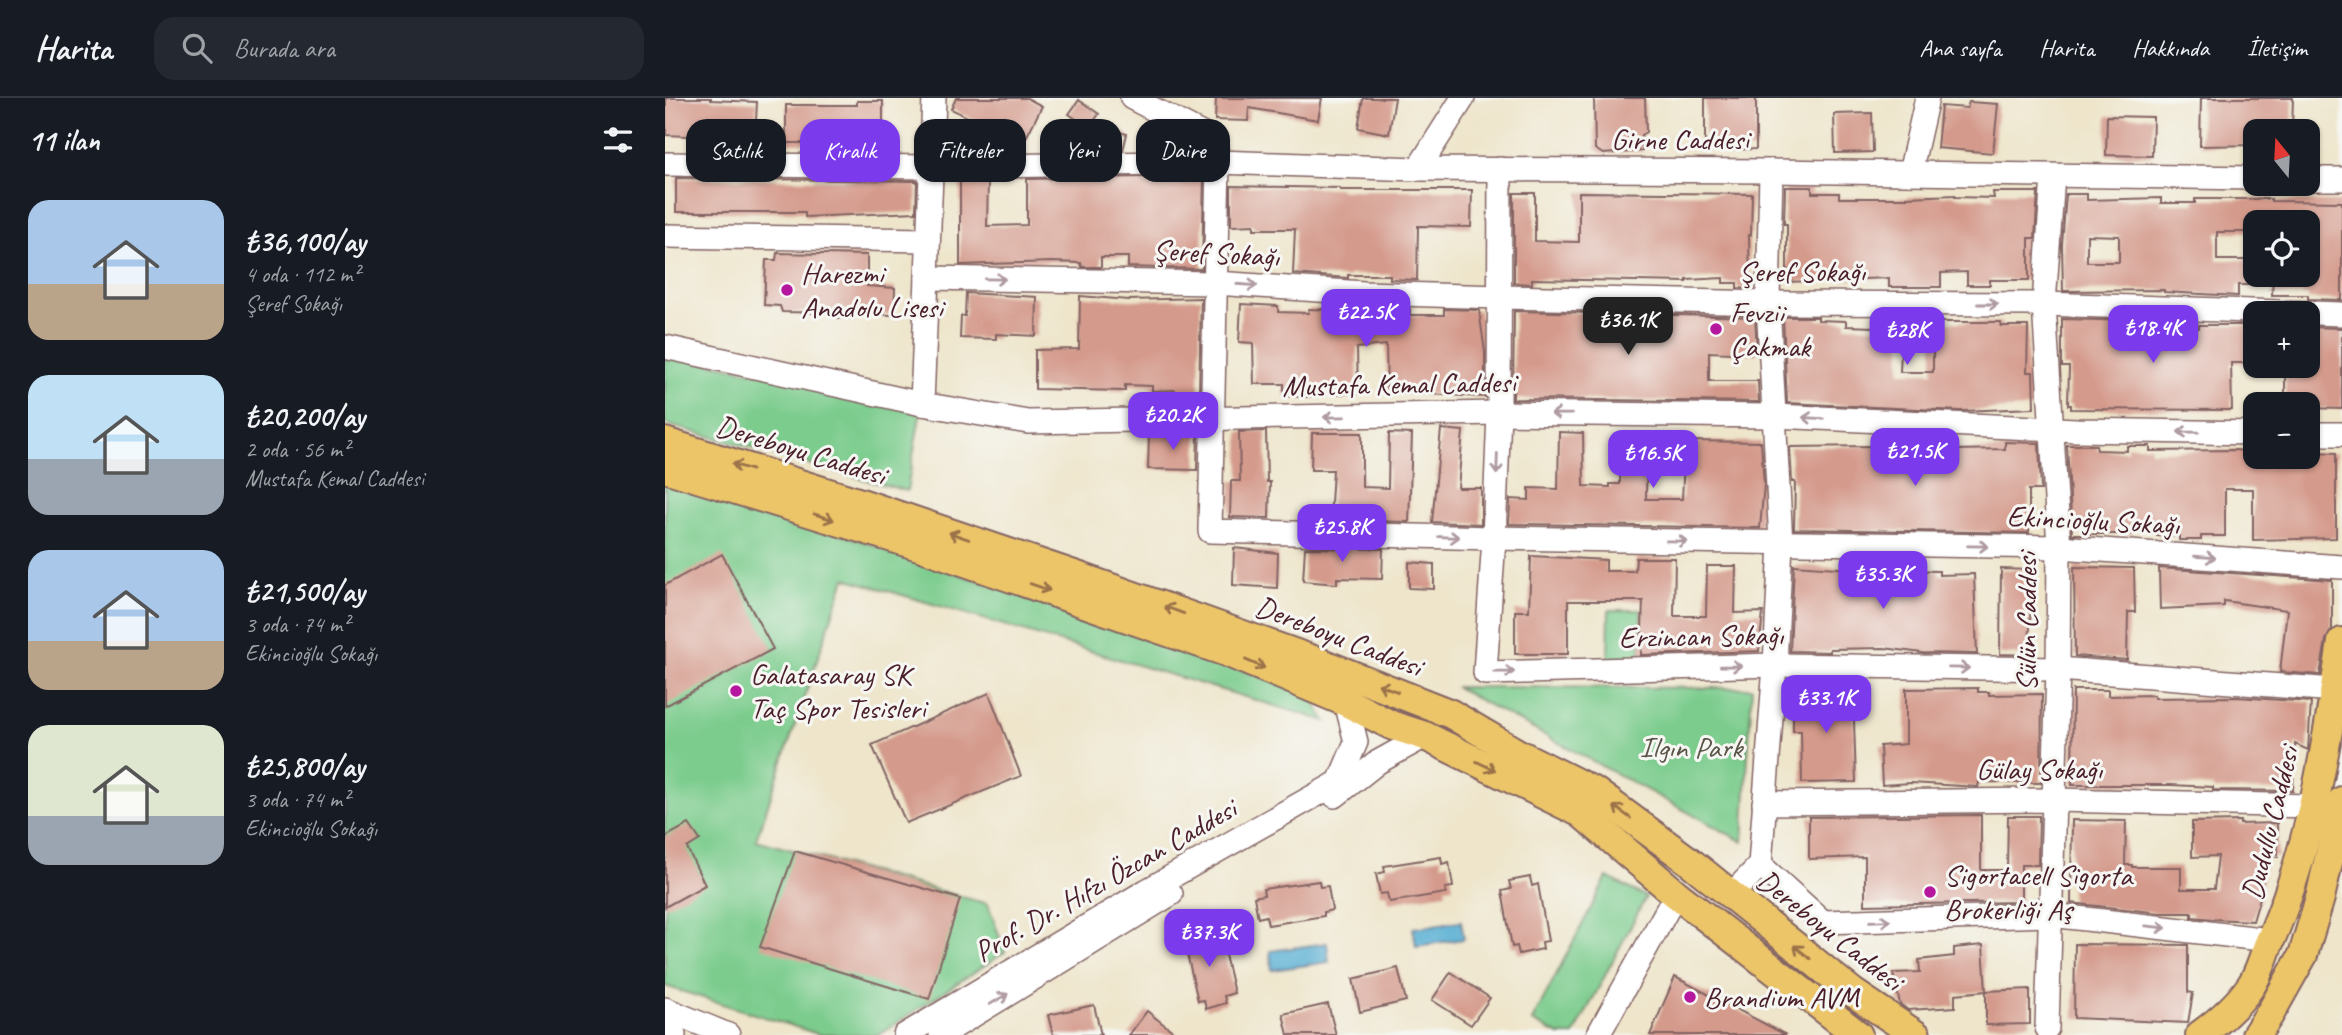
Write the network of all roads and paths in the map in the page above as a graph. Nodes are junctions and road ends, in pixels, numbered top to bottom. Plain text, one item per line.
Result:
1 (934, 98) edge
2 (1132, 98) edge
3 (1463, 98) edge
4 (1927, 98) edge
5 (933, 119) edge
6 (1173, 119) edge
7 (1230, 162) edge
8 (1136, 163) edge
9 (665, 164) edge
10 (1026, 165) edge
11 (914, 167) edge
12 (1418, 169) junction
13 (1500, 169) junction
14 (1771, 171) junction
15 (1910, 173) junction
16 (2053, 176) junction
17 (2243, 178) edge
18 (2321, 179) edge
19 (2342, 179) edge
20 (930, 182) edge
21 (1218, 182) edge
22 (665, 236) edge
23 (928, 240) junction
24 (927, 278) junction
25 (1215, 283) junction
26 (1500, 298) junction
27 (1768, 303) junction
28 (2044, 304) junction
29 (2342, 314) edge
30 (665, 347) edge
31 (922, 404) junction
32 (1499, 413) junction
33 (1775, 416) junction
34 (1212, 419) junction
35 (2052, 429) junction
36 (2243, 433) edge
37 (2320, 434) edge
38 (2342, 435) edge
39 (665, 442) edge
40 (665, 468) edge
41 (1494, 538) junction
42 (1781, 543) junction
43 (2059, 547) junction
44 (2342, 567) edge
45 (2342, 642) edge
46 (1776, 665) junction
47 (2058, 669) junction
48 (2335, 690) junction
49 (1346, 702) junction
50 (1425, 736) junction
51 (2054, 800) junction
52 (2342, 801) edge
53 (1764, 803) junction
54 (2313, 806) junction
55 (1760, 865) junction
56 (1676, 894) junction
57 (1731, 895) junction
58 (2051, 915) junction
59 (2270, 940) junction
60 (665, 1009) edge
61 (2047, 1028) dead end
62 (665, 1032) edge
63 (674, 1035) edge
64 (728, 1035) edge
65 (905, 1035) edge
66 (941, 1035) edge
67 (1598, 1035) edge
68 (1858, 1035) edge
69 (1916, 1035) edge
70 (2200, 1035) edge
71 (2256, 1035) edge

1 - 5 street
2 - 6 street
3 - 12 street
4 - 15 street
7 - 12 street, Girne Caddesi
8 - 10 street, Girne Caddesi
9 - 11 street, Girne Caddesi
12 - 13 street, Girne Caddesi
13 - 14 street, Girne Caddesi
13 - 26 street, Erzincan Sokağı
14 - 15 street, Girne Caddesi
14 - 27 street
15 - 16 street, Girne Caddesi
16 - 17 street, Girne Caddesi
16 - 28 street, Sülün Caddesi
18 - 19 street
20 - 23 street
21 - 25 street
22 - 23 street
23 - 24 street
24 -> 25 street, Şeref Sokağı
24 - 31 street
25 -> 26 street, Şeref Sokağı
25 - 34 street
26 - 27 street, Şeref Sokağı
26 - 32 street, Erzincan Sokağı
27 -> 28 street, Şeref Sokağı
27 - 33 street
28 - 29 street, Şeref Sokağı
28 - 35 street, Sülün Caddesi
30 - 31 street, Mustafa Kemal Caddesi
31 - 34 street, Mustafa Kemal Caddesi
33 -> 32 street, Mustafa Kemal Caddesi
32 -> 34 street, Mustafa Kemal Caddesi
32 -> 41 street, Erzincan Sokağı
35 -> 33 street, Mustafa Kemal Caddesi
33 - 42 street
34 -> 41 street, Ekincioğlu Sokağı
36 -> 35 street, Mustafa Kemal Caddesi
35 - 43 street, Sülün Caddesi
37 - 38 street
57 -> 39 main road, Dereboyu Caddesi
40 -> 49 main road, Dereboyu Caddesi
41 -> 42 street, Ekincioğlu Sokağı
41 -> 46 street, Erzincan Sokağı
42 -> 43 street, Ekincioğlu Sokağı
42 - 46 street
43 -> 44 street, Ekincioğlu Sokağı
43 - 47 street, Sülün Caddesi
45 - 48 main road, Dudullu Caddesi
46 -> 47 street, Erzincan Sokağı
46 - 53 street
47 - 48 street, Erzincan Sokağı
47 - 51 street, Sülün Caddesi
48 - 54 main road, Dudullu Caddesi
49 - 50 main road, Dereboyu Caddesi
49 - 65 street, Prof. Dr. Hıfzı Özcan Caddesi
50 -> 56 main road, Dereboyu Caddesi
66 -> 50 street, Prof. Dr. Hıfzı Özcan Caddesi
51 - 53 street, Gülay Sokağı
51 - 54 street, Gülay Sokağı
51 - 58 street, Sülün Caddesi
52 - 71 main road
53 - 55 street
54 - 59 main road, Dudullu Caddesi
55 - 57 street
55 -> 58 street
56 - 67 street
56 - 68 main road, Dereboyu Caddesi
69 -> 57 main road, Dereboyu Caddesi
58 -> 59 street
58 - 61 street, Sülün Caddesi
59 - 70 main road, Dudullu Caddesi
60 - 64 street
62 - 63 street

